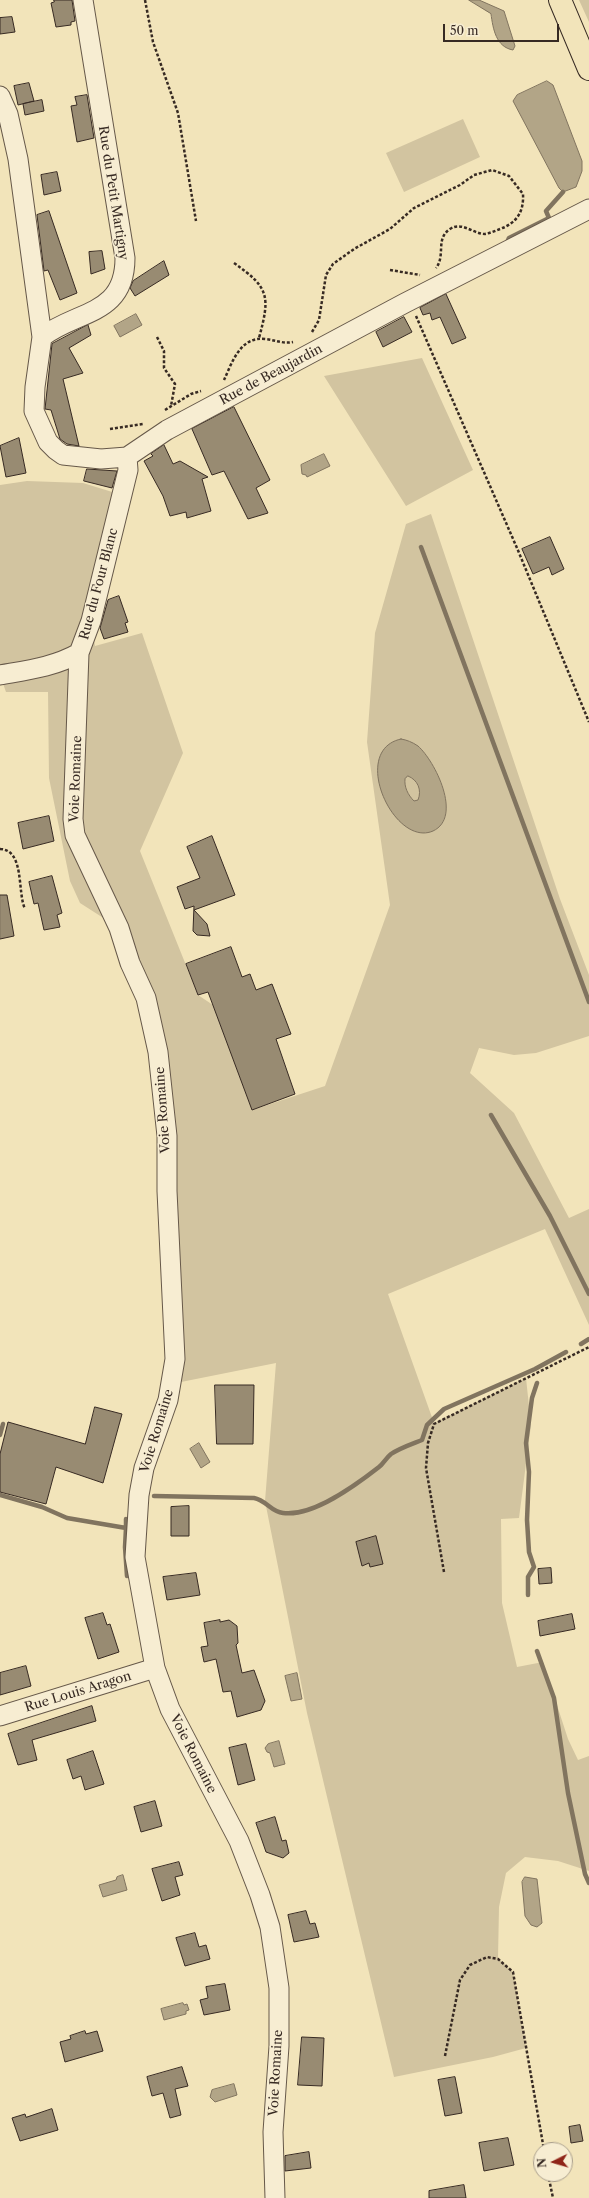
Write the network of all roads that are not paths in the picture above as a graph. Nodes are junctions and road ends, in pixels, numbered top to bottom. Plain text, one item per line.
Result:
1 (83, 0) edge
2 (560, 0) edge
3 (589, 69) edge
4 (0, 96) edge
5 (589, 209) edge
6 (42, 337) junction
7 (127, 456) junction
8 (79, 653) junction
9 (0, 676) edge
10 (155, 1668) junction
11 (0, 1716) edge
12 (275, 2198) edge

1 - 6 street, Rue du Petit Martigny
2 - 3 main road
4 - 6 street
5 - 7 street, Rue de Beaujardin
6 - 7 street, Rue de Beaujardin
7 - 8 street, Rue du Four Blanc
8 - 9 street, Rue du Four Blanc
8 - 10 street, Voie Romaine
10 - 11 street, Rue Louis Aragon
10 - 12 street, Voie Romaine

